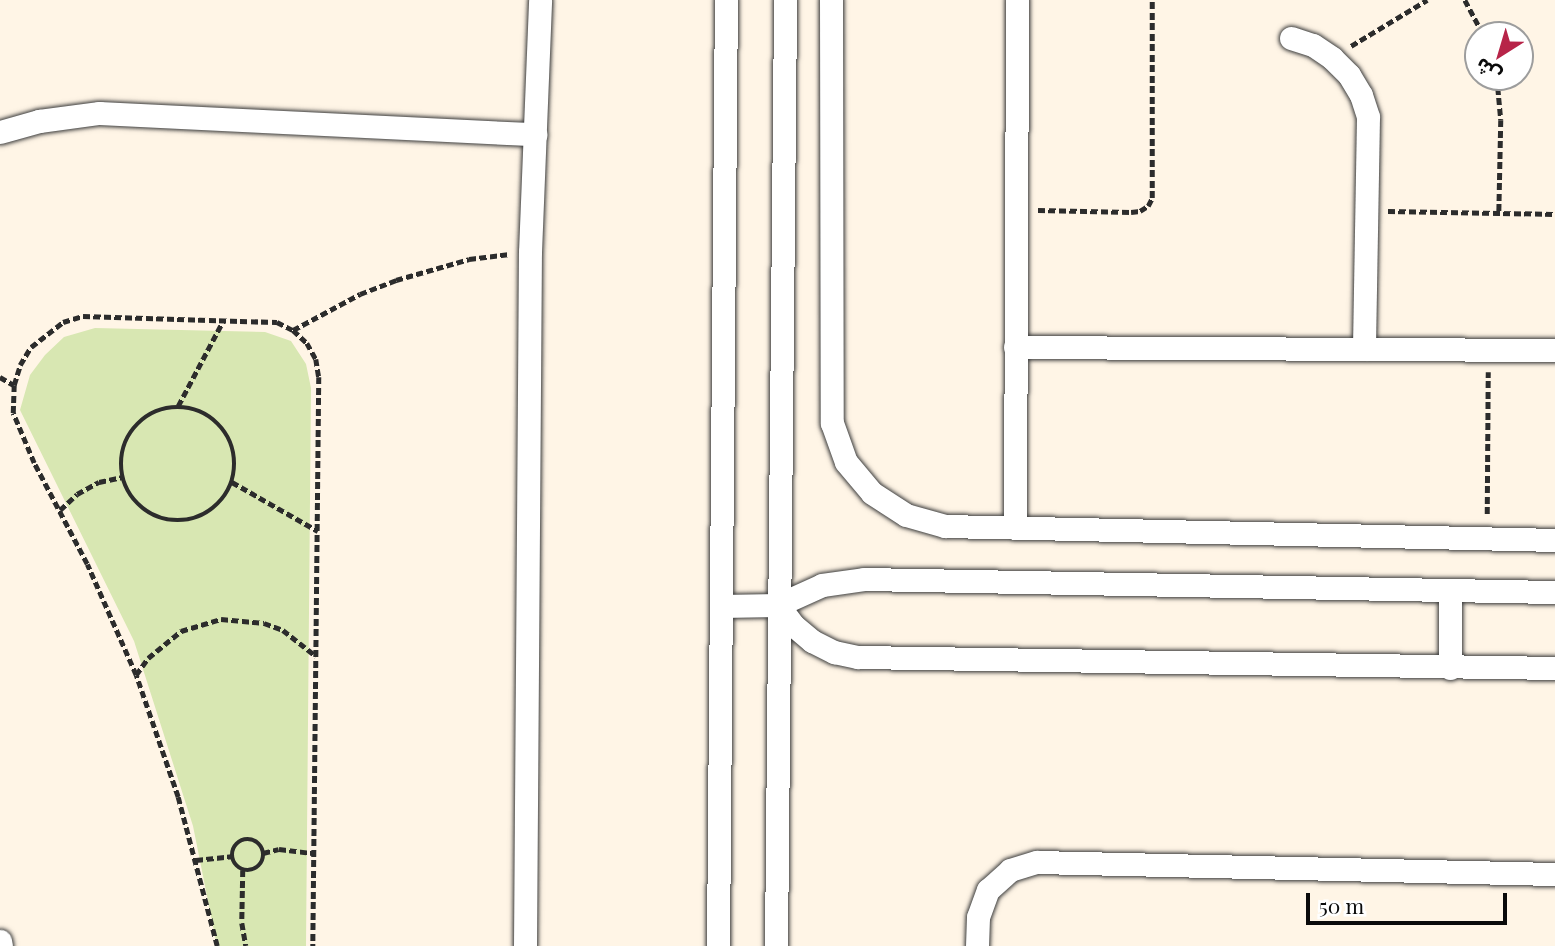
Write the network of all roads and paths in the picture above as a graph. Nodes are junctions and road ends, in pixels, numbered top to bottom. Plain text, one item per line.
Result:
1 (540, 0) edge
2 (726, 0) edge
3 (785, 0) edge
4 (831, 0) edge
5 (1017, 0) edge
6 (1152, 0) edge
7 (1427, 0) edge
8 (1465, 0) edge
9 (1476, 21) edge
10 (1291, 38) dead end
11 (1332, 58) junction
12 (1498, 91) edge
13 (0, 132) edge
14 (535, 134) junction
15 (1016, 209) junction
16 (1366, 210) junction
17 (1499, 213) junction
18 (1553, 214) dead end
19 (530, 251) junction
20 (223, 321) junction
21 (293, 330) junction
22 (1015, 347) junction
23 (1364, 349) junction
24 (1488, 349) junction
25 (1555, 350) edge
26 (0, 377) edge
27 (14, 385) junction
28 (178, 406) junction
29 (122, 477) junction
30 (232, 482) junction
31 (60, 510) junction
32 (1015, 528) junction
33 (318, 531) junction
34 (1487, 540) junction
35 (1555, 540) edge
36 (1450, 592) junction
37 (1555, 592) edge
38 (778, 605) junction
39 (721, 606) junction
40 (317, 656) junction
41 (1450, 668) junction
42 (1555, 668) edge
43 (136, 675) junction
44 (263, 853) junction
45 (313, 853) junction
46 (232, 856) junction
47 (196, 860) junction
48 (243, 870) junction
49 (1555, 874) edge
50 (0, 941) edge
51 (1, 946) edge
52 (217, 946) edge
53 (246, 946) edge
54 (313, 946) edge
55 (525, 946) edge
56 (718, 946) edge
57 (776, 946) edge
58 (977, 946) edge

1 - 14 street
2 - 39 street
3 - 38 street
4 - 32 street
5 - 15 street
6 - 15 path
7 - 11 path
8 - 9 path
10 - 11 street
11 - 16 street
12 - 17 path
13 - 14 street
14 - 19 street
15 - 22 street
16 - 17 path
16 - 23 street
17 - 18 path
19 - 21 path
19 - 55 street
20 - 21 path
20 - 27 path
20 - 28 path
21 - 33 path
22 - 23 street
22 - 32 street
23 - 24 street
24 - 25 street
24 - 34 path
26 - 27 path
27 - 31 path
28 - 29 path
28 - 30 path
29 - 30 path
29 - 31 path
30 - 33 path
31 - 43 path
32 - 34 street
33 - 40 path
34 - 35 street
36 - 37 street
36 - 38 street
36 - 41 street
38 - 39 street
38 - 41 street
38 - 57 street
39 - 56 street
40 - 43 path
40 - 45 path
41 - 42 street
43 - 47 path
44 - 45 path
44 - 46 path
44 - 48 path
45 - 54 path
46 - 47 path
46 - 48 path
47 - 52 path
48 - 53 path
49 - 58 street
50 - 51 street

